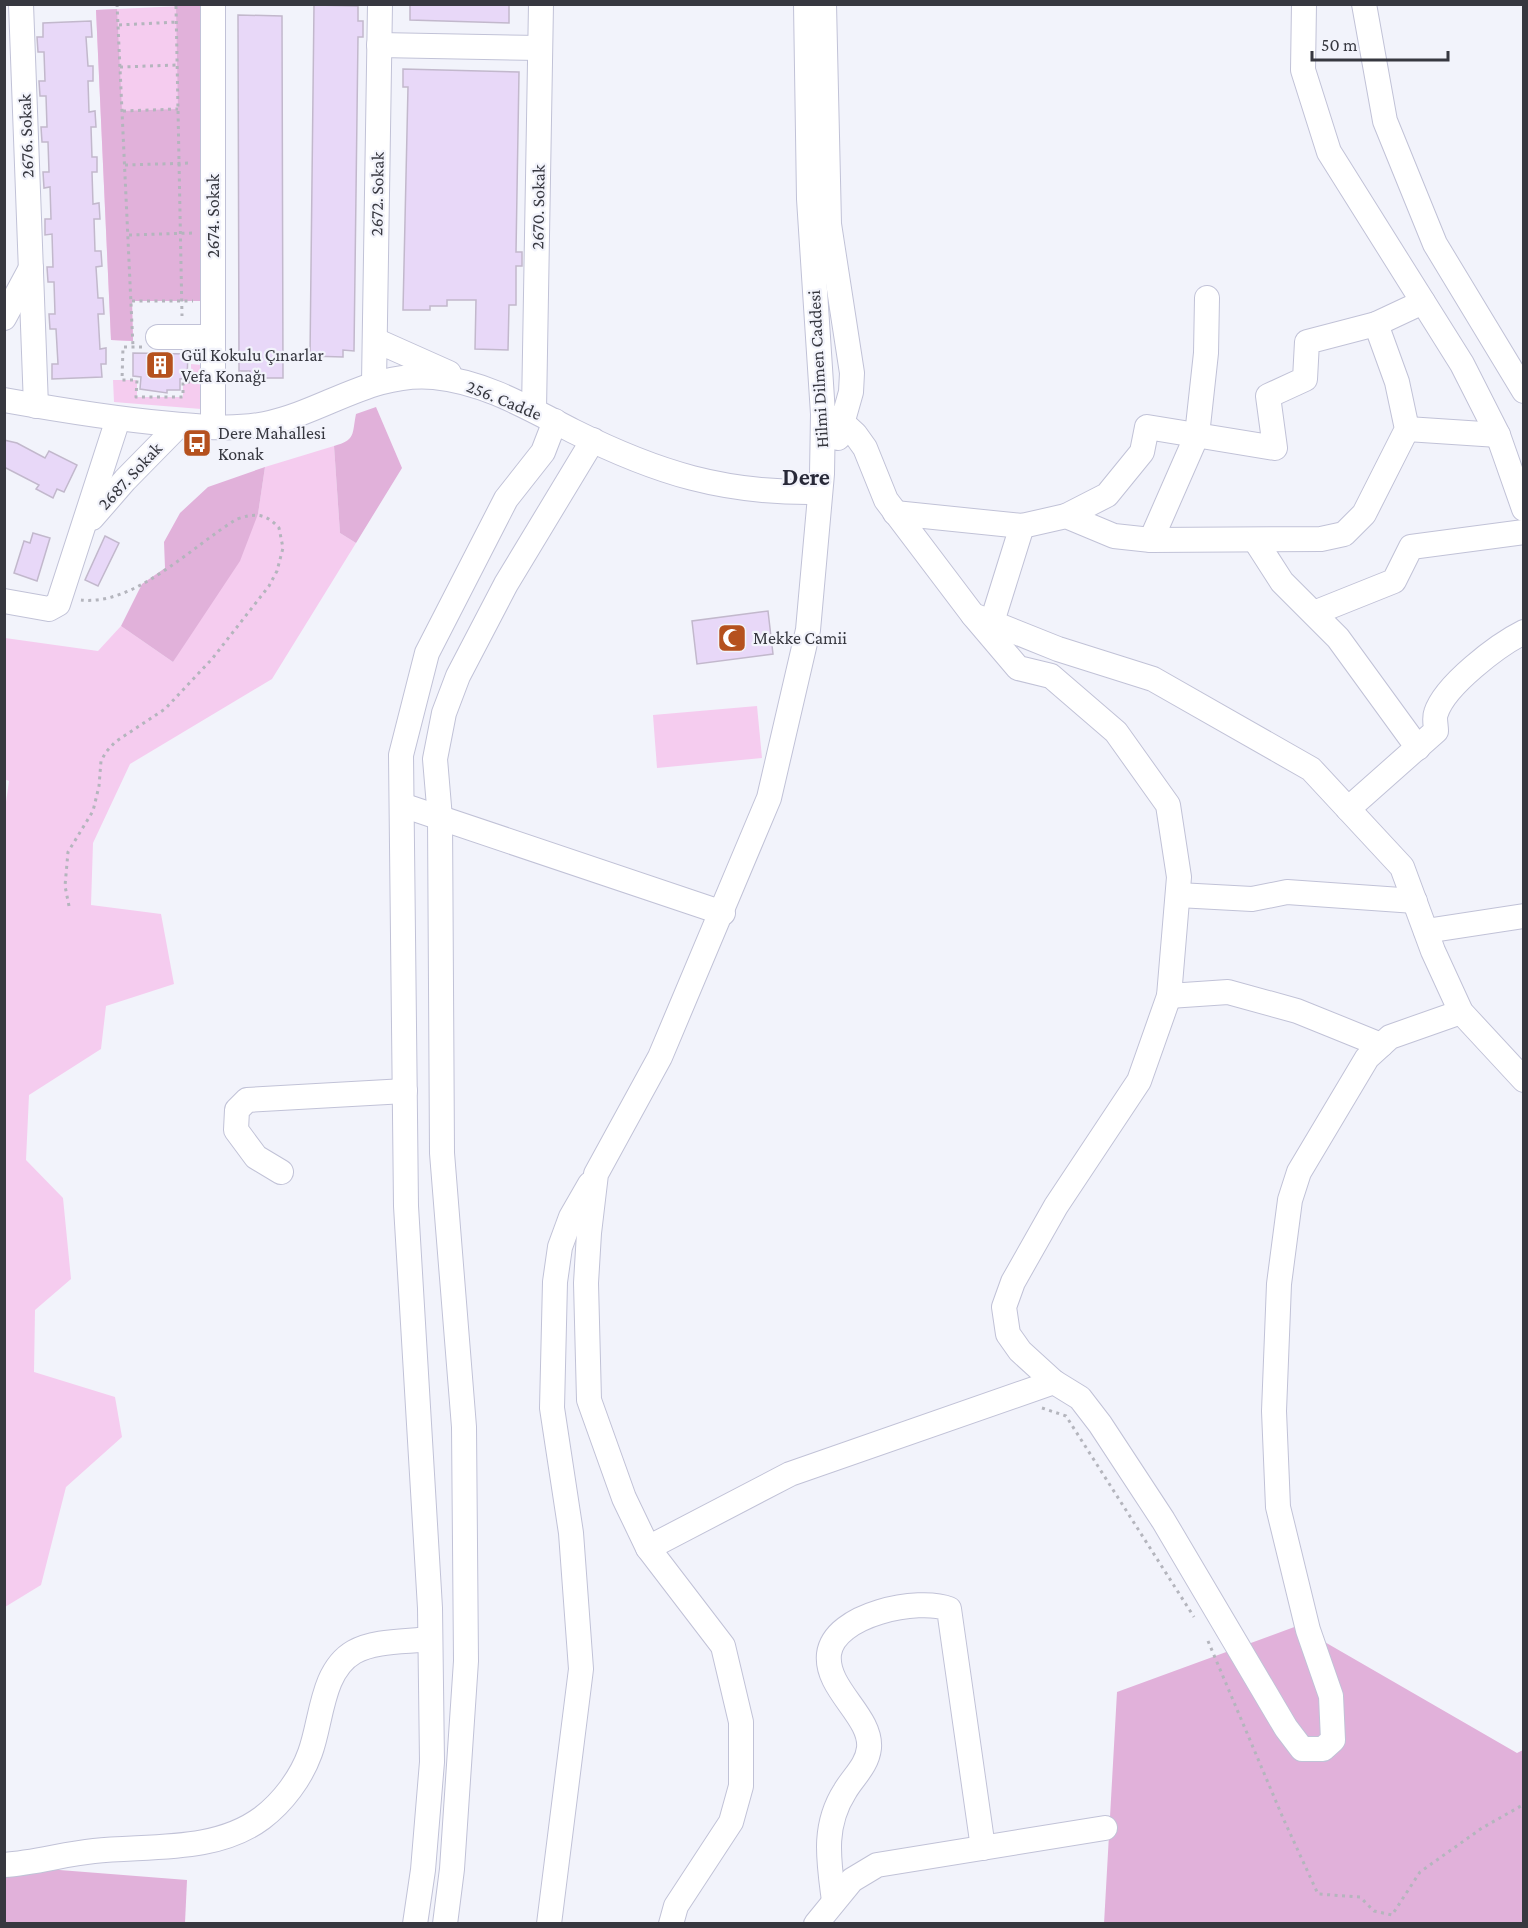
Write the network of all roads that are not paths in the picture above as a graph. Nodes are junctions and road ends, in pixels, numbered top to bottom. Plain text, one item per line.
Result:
1 (21, 4) edge
2 (213, 4) edge
3 (380, 4) edge
4 (541, 4) edge
5 (806, 4) edge
6 (824, 4) edge
7 (1304, 4) edge
8 (1364, 4) edge
9 (380, 45) junction
10 (540, 48) junction
11 (821, 238) junction
12 (31, 268) junction
13 (1207, 298) dead end
14 (1423, 302) junction
15 (4, 318) edge
16 (1376, 324) junction
17 (158, 337) road end
18 (213, 338) junction
19 (375, 339) junction
20 (374, 383) junction
21 (474, 385) junction
22 (1524, 391) edge
23 (4, 400) edge
24 (36, 406) junction
25 (544, 416) junction
26 (118, 419) junction
27 (833, 419) junction
28 (179, 425) junction
29 (213, 427) junction
30 (1407, 429) junction
31 (1197, 435) junction
32 (1498, 435) junction
33 (593, 440) junction
34 (820, 492) junction
35 (1524, 509) edge
36 (895, 513) junction
37 (1066, 516) junction
38 (1022, 526) junction
39 (83, 529) junction
40 (1524, 532) edge
41 (1151, 540) junction
42 (1255, 540) junction
43 (4, 601) edge
44 (1314, 613) junction
45 (982, 619) junction
46 (1524, 632) edge
47 (1418, 748) junction
48 (402, 805) junction
49 (1348, 809) junction
50 (440, 818) junction
51 (1178, 896) junction
52 (1414, 901) junction
53 (723, 913) junction
54 (1524, 916) edge
55 (1426, 931) junction
56 (1169, 996) junction
57 (1461, 1012) junction
58 (1381, 1046) junction
59 (1524, 1080) edge
60 (405, 1091) junction
61 (281, 1172) dead end
62 (596, 1174) junction
63 (1054, 1383) junction
64 (648, 1548) junction
65 (430, 1639) junction
66 (1105, 1828) dead end
67 (983, 1848) junction
68 (4, 1865) edge
69 (834, 1901) junction
70 (415, 1923) edge
71 (445, 1923) edge
72 (549, 1923) edge
73 (671, 1923) edge
74 (816, 1923) edge

1 - 12 street, 2676. Sokak
2 - 18 street, 2674. Sokak
3 - 9 street, 2672. Sokak
4 - 10 street, 2670. Sokak
5 - 11 street, Hilmi Dilmen Caddesi
6 - 11 street, Hilmi Dilmen Caddesi
7 - 14 street
8 - 22 street
9 - 10 street
9 - 19 street, 2672. Sokak
10 - 25 street, 2670. Sokak
11 - 27 street, Hilmi Dilmen Caddesi
12 - 15 street
12 - 24 street, 2676. Sokak
13 - 31 street
14 - 16 street
14 - 32 street
16 - 30 street
16 - 31 street
17 - 18 street
18 - 29 street, 2674. Sokak
19 - 20 street, 2672. Sokak
19 - 21 street
20 - 21 street, 256. Cadde
20 - 29 street, 256. Cadde
21 - 25 street, 256. Cadde
23 - 24 street, 256. Cadde
24 - 26 street, 256. Cadde
25 - 33 street, 256. Cadde
25 - 48 street
26 - 28 street, 256. Cadde
26 - 39 street, 2687. Sokak
27 - 34 street, Hilmi Dilmen Caddesi
27 - 36 street
28 - 29 street, 256. Cadde
28 - 39 street, 2687. Sokak
30 - 32 street
30 - 42 street
31 - 37 street
31 - 41 street
32 - 35 street
33 - 34 street, 256. Cadde
33 - 50 street
34 - 53 street, Hilmi Dilmen Caddesi
36 - 38 street
36 - 45 street
37 - 38 street
37 - 41 street
38 - 45 street
39 - 43 street, 2687. Sokak
40 - 44 street
41 - 42 street
42 - 44 street
44 - 47 street
45 - 49 street
45 - 51 street
46 - 47 street
47 - 49 street
48 - 50 street
48 - 60 street
49 - 52 street
50 - 53 street
50 - 71 street
51 - 52 street
51 - 56 street
52 - 55 street
53 - 62 street, Hilmi Dilmen Caddesi
54 - 55 street
55 - 57 street
56 - 58 street
56 - 63 street
57 - 58 street
57 - 59 street
58 - 63 street
60 - 61 street
60 - 65 street
62 - 64 street
62 - 72 street, Hilmi Dilmen Caddesi
63 - 64 street
64 - 73 street
65 - 68 street
65 - 70 street
66 - 67 street
67 - 69 street
67 - 69 street
69 - 74 street

